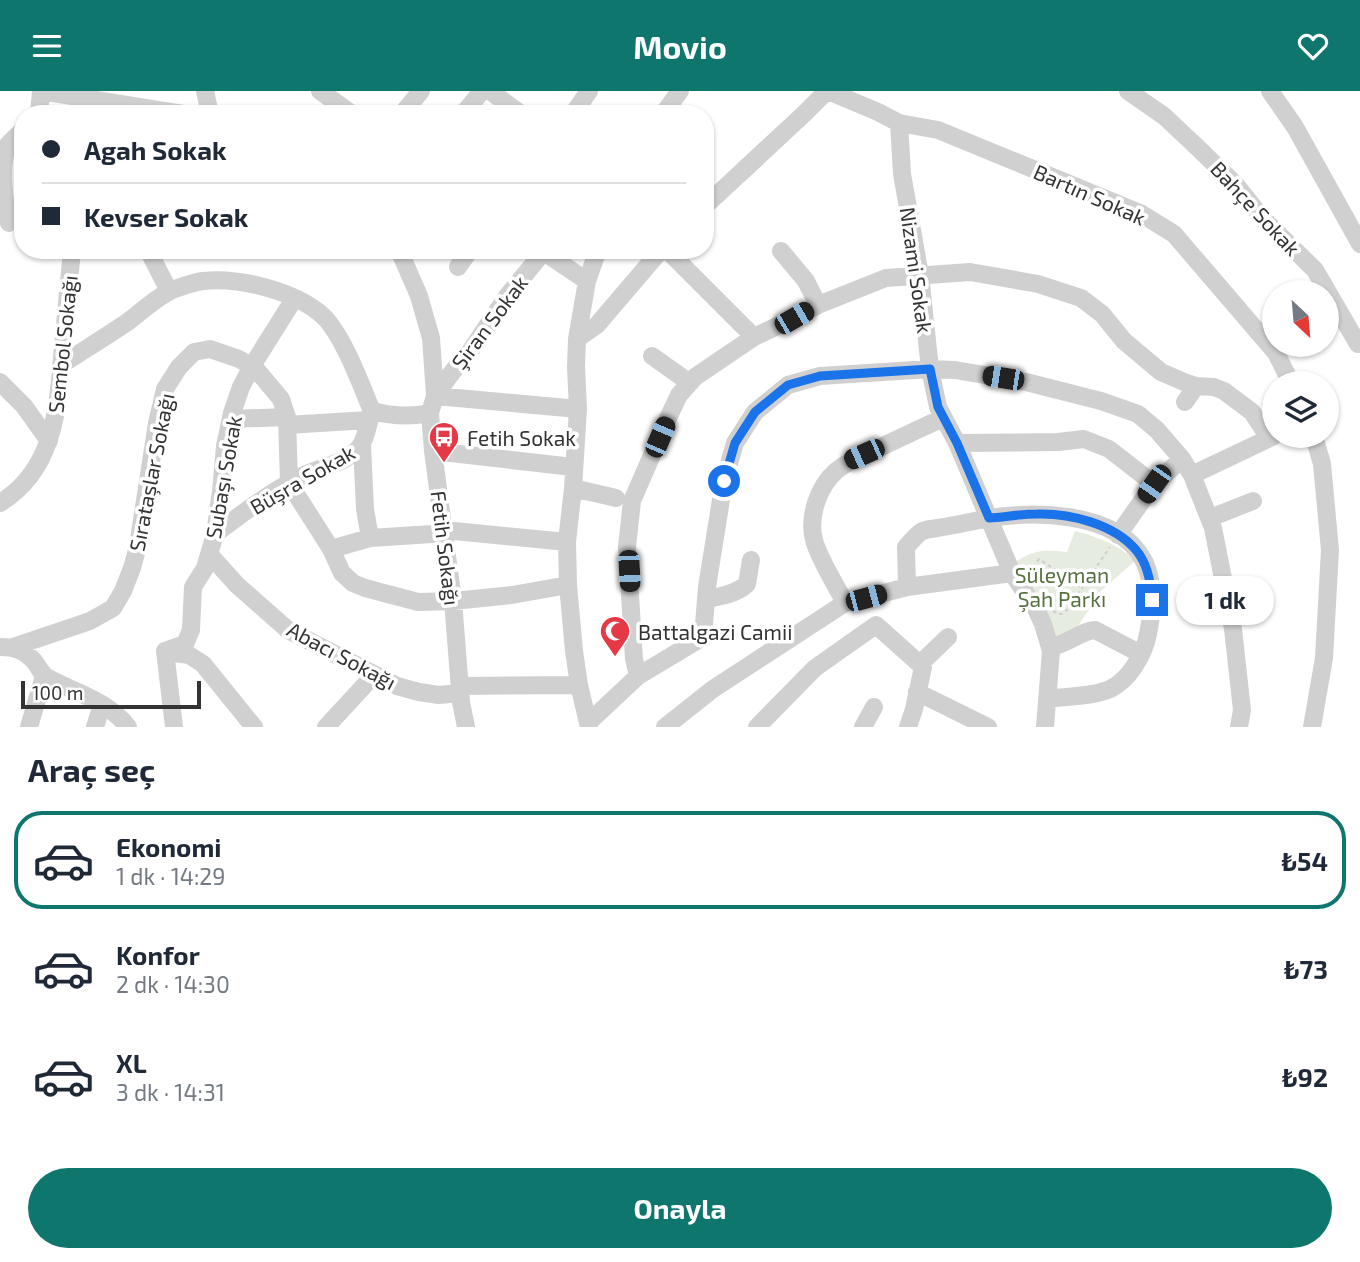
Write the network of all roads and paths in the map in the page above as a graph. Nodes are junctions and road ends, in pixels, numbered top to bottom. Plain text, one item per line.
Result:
1 (41, 91) edge
2 (320, 91) edge
3 (421, 91) edge
4 (482, 91) edge
5 (490, 91) edge
6 (827, 91) edge
7 (1128, 91) edge
8 (1270, 91) edge
9 (122, 97) edge
10 (151, 105) edge
11 (339, 105) edge
12 (409, 105) edge
13 (470, 105) edge
14 (509, 105) edge
15 (899, 123) junction
16 (14, 140) edge
17 (714, 199) edge
18 (9, 223) dead end
19 (1360, 244) edge
20 (781, 251) dead end
21 (71, 259) edge
22 (153, 259) edge
23 (403, 259) edge
24 (464, 259) edge
25 (537, 259) edge
26 (555, 259) edge
27 (595, 259) edge
28 (653, 259) edge
29 (676, 259) edge
30 (458, 267) dead end
31 (920, 275) junction
32 (587, 281) junction
33 (169, 291) junction
34 (295, 299) junction
35 (818, 305) junction
36 (754, 337) junction
37 (577, 339) junction
38 (1360, 344) edge
39 (652, 356) dead end
40 (61, 365) junction
41 (252, 366) junction
42 (930, 369) junction
43 (1285, 371) edge
44 (0, 382) edge
45 (690, 383) junction
46 (1196, 386) junction
47 (1185, 402) dead end
48 (433, 405) junction
49 (578, 409) junction
50 (370, 416) junction
51 (943, 418) junction
52 (231, 419) junction
53 (287, 421) junction
54 (1262, 425) edge
55 (49, 441) junction
56 (1262, 441) edge
57 (957, 443) junction
58 (362, 445) junction
59 (1317, 448) edge
60 (433, 451) junction
61 (1182, 459) junction
62 (573, 467) junction
63 (1192, 475) junction
64 (289, 483) junction
65 (1154, 484) junction
66 (573, 488) junction
67 (616, 498) dead end
68 (1253, 501) dead end
69 (0, 503) edge
70 (989, 518) junction
71 (1210, 518) junction
72 (444, 530) junction
73 (215, 534) junction
74 (1118, 535) junction
75 (370, 538) junction
76 (568, 542) junction
77 (331, 549) junction
78 (209, 554) junction
79 (751, 560) dead end
80 (1016, 579) junction
81 (568, 585) junction
82 (907, 587) junction
83 (1082, 587) junction
84 (706, 600) junction
85 (453, 601) junction
86 (845, 604) junction
87 (1052, 609) dead end
88 (947, 638) dead end
89 (6, 647) edge
90 (1050, 647) junction
91 (165, 651) junction
92 (1141, 654) junction
93 (920, 664) junction
94 (374, 675) junction
95 (44, 676) junction
96 (638, 676) junction
97 (579, 685) junction
98 (460, 690) junction
99 (917, 692) junction
100 (1047, 699) junction
101 (102, 705) junction
102 (874, 707) dead end
103 (589, 724) edge
104 (29, 726) edge
105 (95, 726) edge
106 (128, 726) edge
107 (174, 726) edge
108 (254, 726) edge
109 (326, 726) edge
110 (466, 726) edge
111 (665, 726) edge
112 (757, 726) edge
113 (863, 726) edge
114 (908, 726) edge
115 (988, 726) edge
116 (1045, 726) edge
117 (1239, 726) edge
118 (1312, 726) edge

1 - 9 street
2 - 11 street
3 - 12 street
4 - 13 street
5 - 14 street
6 - 15 street, Bartın Sokak
6 - 17 street
7 - 38 street, Bahçe Sokak
8 - 19 street
9 - 10 street
15 - 31 street, Nizami Sokak
15 - 43 street, Bartın Sokak
16 - 18 street
20 - 35 street
21 - 40 street, Sembol Sokağı
22 - 33 street
23 - 48 street, Fetih Sokağı
24 - 30 street
25 - 48 street, Şiran Sokak
26 - 32 street
27 - 32 street
28 - 37 street
29 - 36 street
31 - 35 street
31 - 42 street, Nizami Sokak
31 - 46 street
32 - 37 street
33 - 34 street
33 - 40 street
34 - 41 street, Subaşı Sokak
34 - 50 street
35 - 36 street
36 - 45 street
37 - 49 street
39 - 45 street
40 - 55 street, Sembol Sokağı
41 - 52 street, Subaşı Sokak
41 - 53 street, Sırataşlar Sokağı
41 - 89 street, Sırataşlar Sokağı
42 - 51 street, Nizami Sokak
42 - 61 street
42 - 84 street
44 - 55 street
45 - 96 street
46 - 47 street
46 - 54 street
48 - 49 street
48 - 50 street
48 - 60 street, Fetih Sokağı
49 - 62 street
50 - 53 street
50 - 58 street, Büşra Sokak
51 - 57 street, Nizami Sokak
51 - 86 street
52 - 53 street
52 - 73 street, Subaşı Sokak
53 - 64 street, Sırataşlar Sokağı
55 - 69 street, Sembol Sokağı
56 - 63 street
57 - 65 street
57 - 70 street, Nizami Sokak
58 - 64 street, Büşra Sokak
58 - 75 street
59 - 118 street
60 - 62 street
60 - 72 street, Fetih Sokağı
61 - 63 street
61 - 65 street
62 - 66 street
63 - 71 street
64 - 73 street, Büşra Sokak
64 - 77 street
65 - 74 street
66 - 67 street
66 - 76 street
68 - 71 street
70 - 74 street
70 - 80 street, Nizami Sokak
70 - 82 street
71 - 117 street
72 - 75 street
72 - 76 street
72 - 85 street, Fetih Sokağı
73 - 78 street, Subaşı Sokak
74 - 83 path
74 - 92 street
75 - 77 street
76 - 81 street
77 - 85 street
78 - 91 street, Subaşı Sokak
78 - 94 street, Abacı Sokağı
79 - 84 street
80 - 82 street
80 - 83 path
80 - 90 street, Nizami Sokak
81 - 85 street
81 - 97 street
82 - 86 street
83 - 87 path
84 - 96 street
85 - 98 street, Fetih Sokağı
86 - 111 street
88 - 93 street
89 - 95 street
90 - 92 street
90 - 100 street, Nizami Sokak
91 - 107 street
91 - 108 street
92 - 100 street
93 - 99 street
93 - 112 street
94 - 98 street, Abacı Sokağı
94 - 109 street
95 - 101 street
95 - 104 street
96 - 103 street
97 - 98 street, Abacı Sokağı
97 - 103 street
98 - 110 street, Fetih Sokağı
99 - 114 street
99 - 115 street
100 - 116 street, Nizami Sokak
101 - 105 street
101 - 106 street
102 - 113 street

